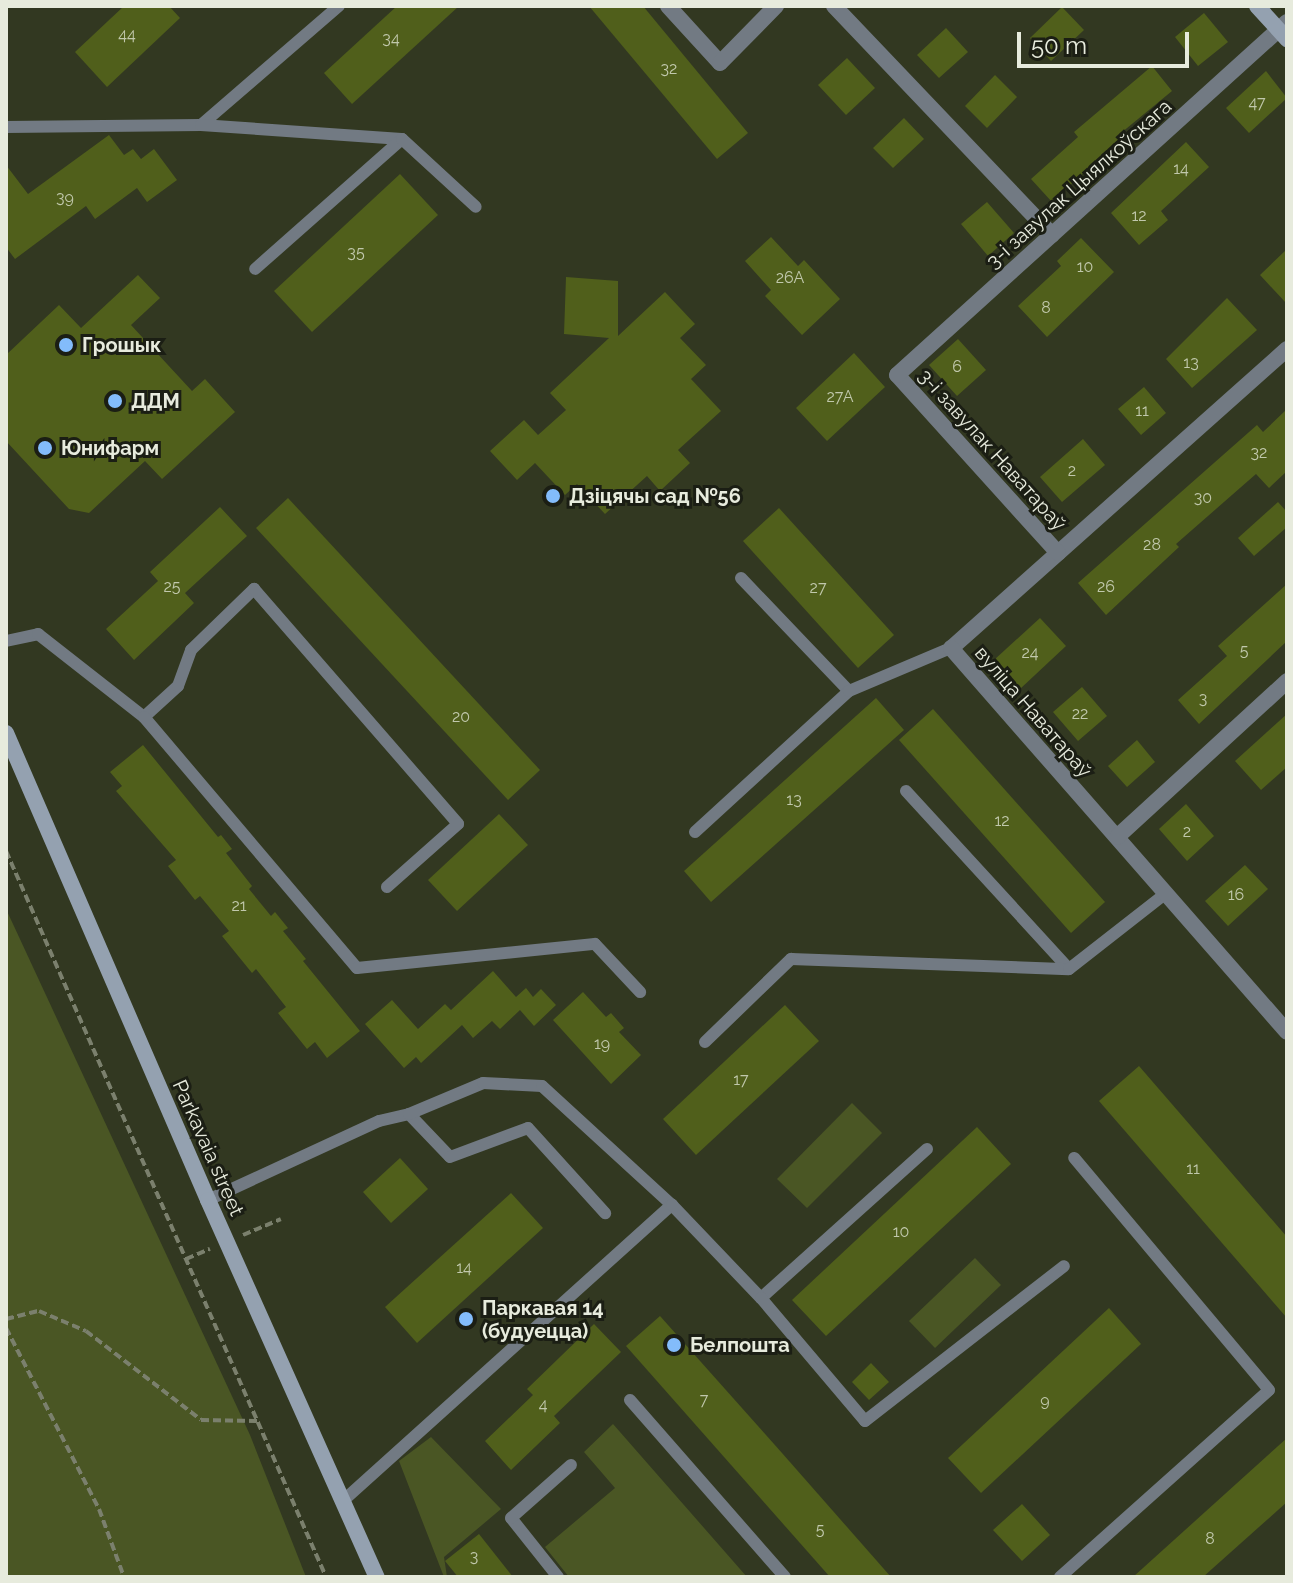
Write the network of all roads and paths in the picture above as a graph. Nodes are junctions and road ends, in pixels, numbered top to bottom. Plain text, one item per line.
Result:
1 (339, 6) edge
2 (668, 6) edge
3 (776, 6) edge
4 (834, 6) edge
5 (1257, 6) edge
6 (1284, 30) edge
7 (201, 125) junction
8 (6, 127) edge
9 (402, 139) junction
10 (476, 207) dead end
11 (1052, 235) junction
12 (255, 269) dead end
13 (1287, 349) edge
14 (897, 375) joint
15 (1058, 553) junction
16 (741, 578) dead end
17 (6, 641) edge
18 (951, 648) junction
19 (1287, 681) edge
20 (849, 691) junction
21 (144, 717) junction
22 (6, 733) edge
23 (906, 791) dead end
24 (695, 832) dead end
25 (1117, 837) junction
26 (6, 851) edge
27 (387, 887) dead end
28 (1165, 894) junction
29 (1069, 969) junction
30 (640, 992) dead end
31 (1287, 1032) edge
32 (705, 1042) dead end
33 (409, 1114) junction
34 (927, 1149) dead end
35 (1074, 1158) dead end
36 (208, 1200) junction
37 (672, 1205) junction
38 (605, 1213) dead end
39 (1064, 1266) dead end
40 (761, 1298) junction
41 (6, 1319) edge
42 (6, 1328) edge
43 (630, 1400) dead end
44 (257, 1421) junction
45 (571, 1465) dead end
46 (345, 1499) junction
47 (124, 1577) edge
48 (326, 1577) edge
49 (377, 1577) edge
50 (558, 1577) edge
51 (785, 1577) edge
52 (1060, 1577) edge

1 - 7 lane
2 - 3 street
4 - 11 street
5 - 6 main road
6 - 11 street, 3-і завулак Цыялкоўскага
7 - 8 lane
7 - 9 lane
9 - 10 lane
9 - 12 lane
11 - 14 street, 3-і завулак Цыялкоўскага
13 - 15 street, вуліца Наватараў
14 - 15 street, 3-і завулак Наватараў
15 - 18 street, вуліца Наватараў
16 - 20 lane
17 - 21 lane
18 - 20 lane
18 - 25 street, вуліца Наватараў
19 - 25 street
20 - 24 lane
21 - 27 lane
21 - 30 lane
22 - 36 main road, Parkavaia street
23 - 29 lane
25 - 28 street, вуліца Наватараў
26 - 44 path
28 - 29 lane
28 - 31 street, вуліца Наватараў
29 - 32 lane
33 - 36 lane
33 - 37 lane
33 - 38 lane
34 - 40 lane
35 - 52 lane
36 - 46 main road, Parkavaia street
37 - 40 lane
37 - 46 lane
39 - 40 lane
41 - 44 path
42 - 47 path
43 - 51 lane
44 - 48 path
45 - 50 lane
46 - 49 main road, Parkavaia street

